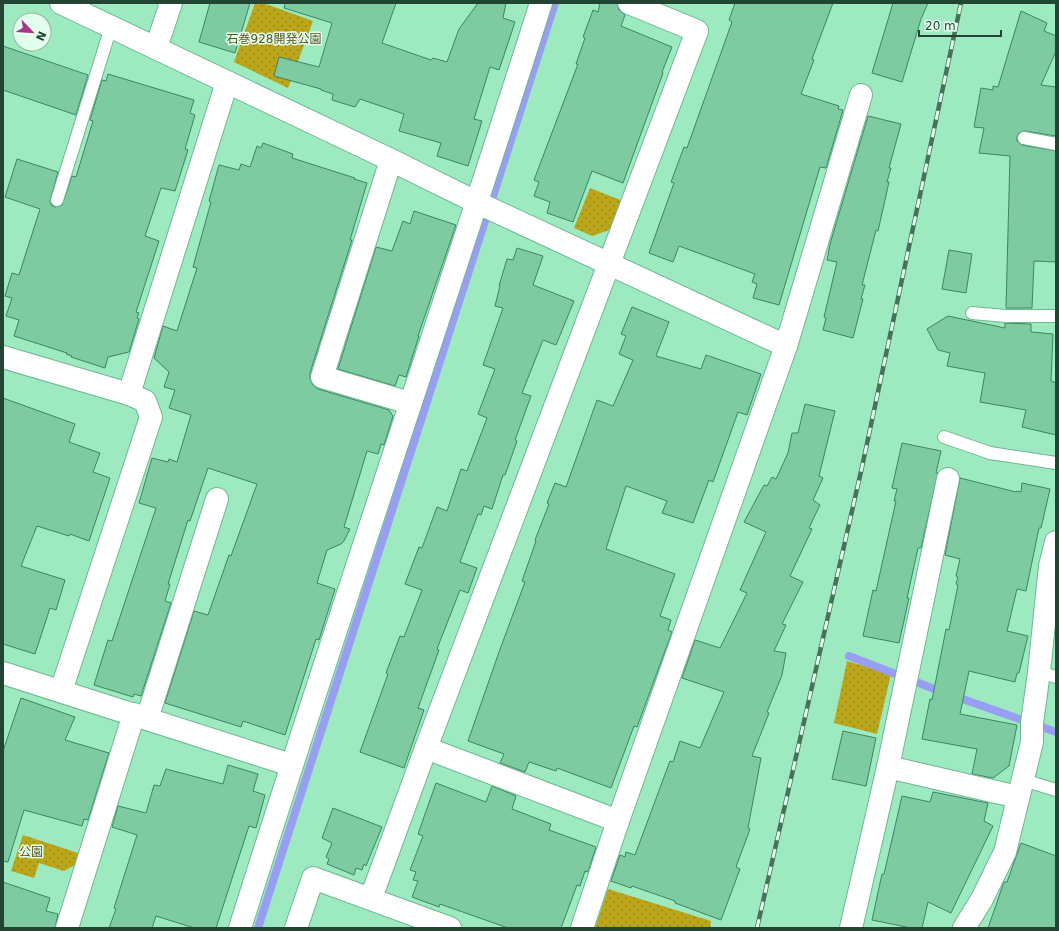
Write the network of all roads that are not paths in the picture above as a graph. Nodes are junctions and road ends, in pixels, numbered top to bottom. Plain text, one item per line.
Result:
1 (61, 3) edge
2 (171, 3) edge
3 (541, 3) edge
4 (629, 3) edge
5 (111, 27) junction
6 (156, 48) junction
7 (227, 82) junction
8 (861, 95) dead end
9 (1024, 138) dead end
10 (1056, 144) edge
11 (391, 160) junction
12 (57, 200) dead end
13 (482, 205) junction
14 (610, 264) junction
15 (972, 313) dead end
16 (1056, 316) edge
17 (786, 346) junction
18 (3, 357) edge
19 (128, 394) junction
20 (410, 403) junction
21 (944, 437) dead end
22 (1056, 463) edge
23 (948, 479) dead end
24 (217, 499) dead end
25 (1056, 542) edge
26 (1053, 566) edge
27 (3, 673) edge
28 (1047, 675) edge
29 (61, 691) junction
30 (140, 716) junction
31 (426, 748) junction
32 (291, 765) junction
33 (888, 767) junction
34 (1020, 789) junction
35 (1056, 790) edge
36 (618, 821) junction
37 (371, 898) junction
38 (67, 928) edge
39 (240, 928) edge
40 (296, 928) edge
41 (450, 928) edge
42 (582, 928) edge
43 (851, 928) edge
44 (964, 928) edge

1 - 5 street
2 - 6 street
3 - 13 street
4 - 14 street
5 - 6 street
5 - 12 lane
6 - 7 street
7 - 11 street
7 - 19 street
8 - 17 street
9 - 10 lane
11 - 13 street
11 - 20 street
13 - 14 street
13 - 20 street
14 - 17 street
14 - 31 street
15 - 16 lane
17 - 36 street
18 - 19 street
19 - 29 street
20 - 32 street
21 - 22 lane
23 - 33 street
24 - 30 street
25 - 26 street
26 - 28 street
27 - 29 street
28 - 34 street
29 - 30 street
30 - 32 street
30 - 38 street
31 - 36 street
31 - 37 street
32 - 39 street
33 - 34 street
33 - 43 street
34 - 35 lane
34 - 44 street
36 - 42 street
37 - 40 street
37 - 41 street

